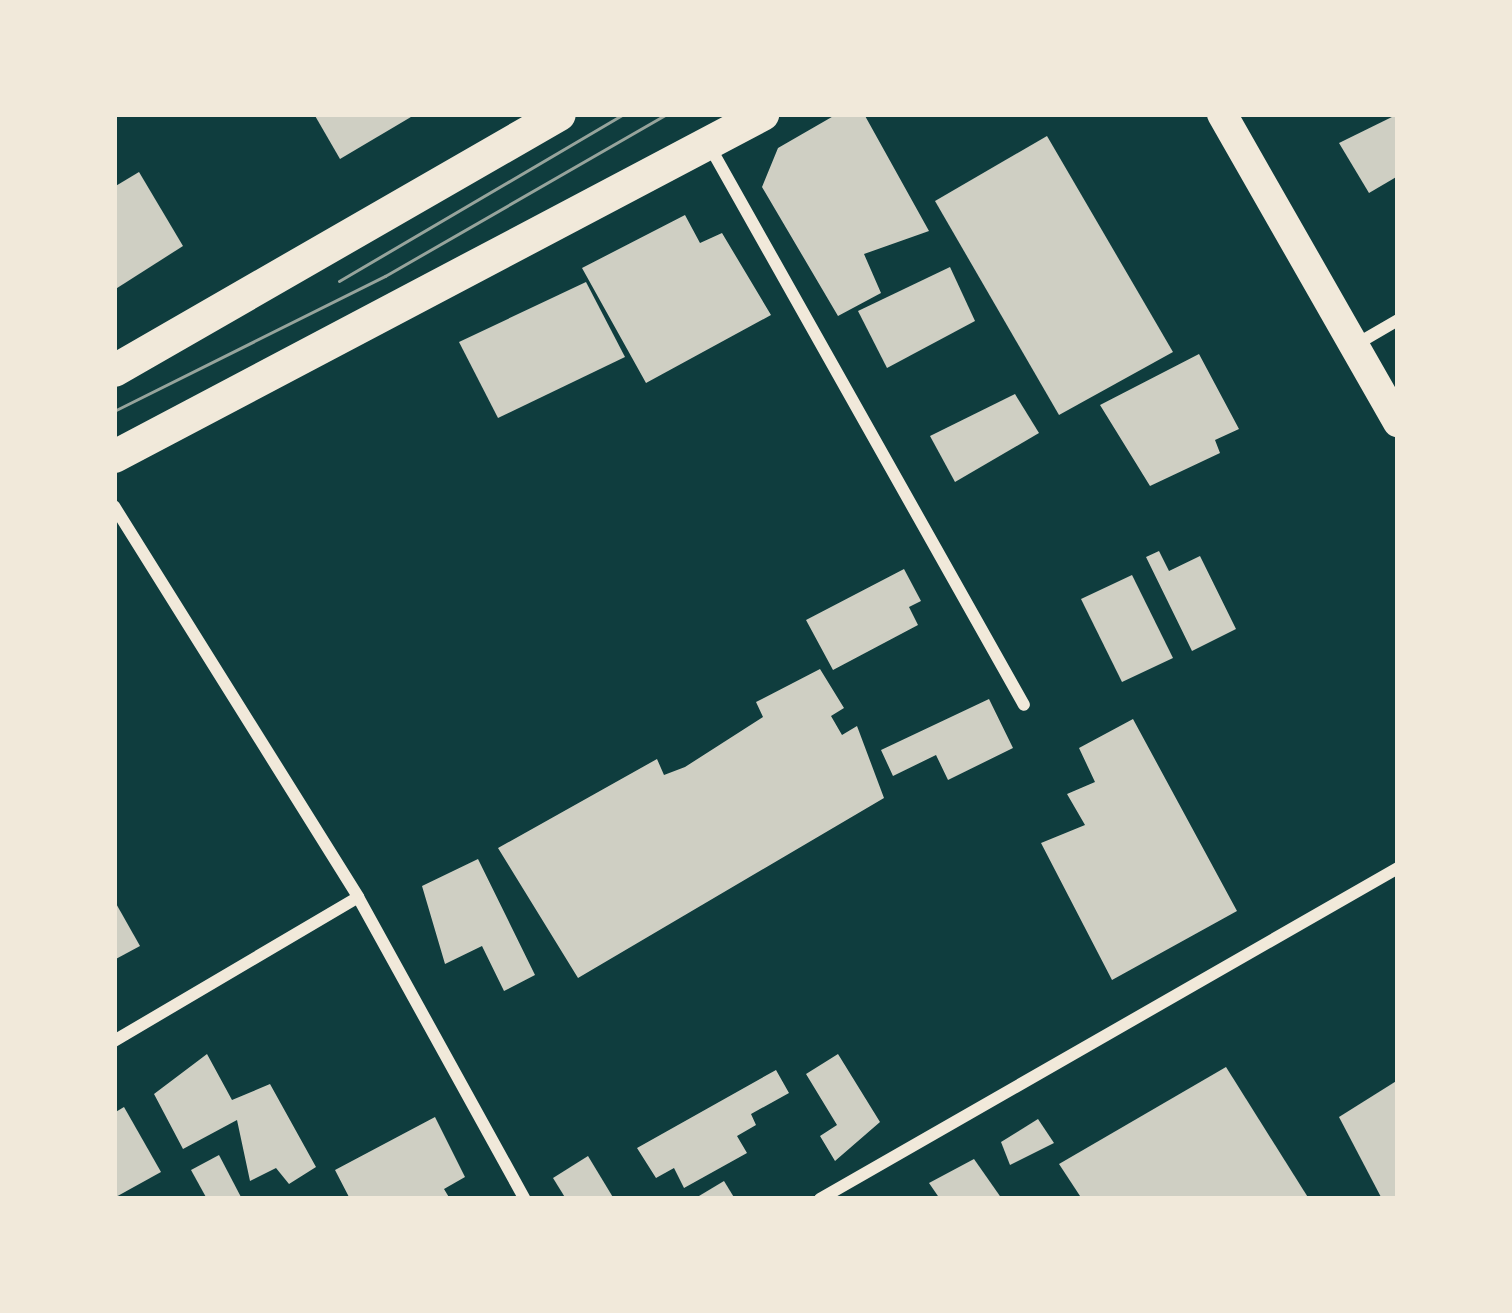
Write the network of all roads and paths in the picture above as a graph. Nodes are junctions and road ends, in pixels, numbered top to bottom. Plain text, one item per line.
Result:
1 (559, 114) edge
2 (762, 114) edge
3 (1222, 114) edge
4 (710, 146) junction
5 (1398, 320) edge
6 (1354, 346) junction
7 (114, 370) edge
8 (1398, 422) edge
9 (114, 456) edge
10 (114, 506) edge
11 (1024, 705) dead end
12 (1398, 868) edge
13 (358, 897) junction
14 (114, 1041) edge
15 (525, 1199) edge
16 (820, 1199) edge

1 - 7 highway
2 - 4 highway
3 - 6 main road
4 - 9 highway
4 - 11 street
5 - 6 street
6 - 8 main road
10 - 13 street
12 - 16 street
13 - 14 street
13 - 15 street

